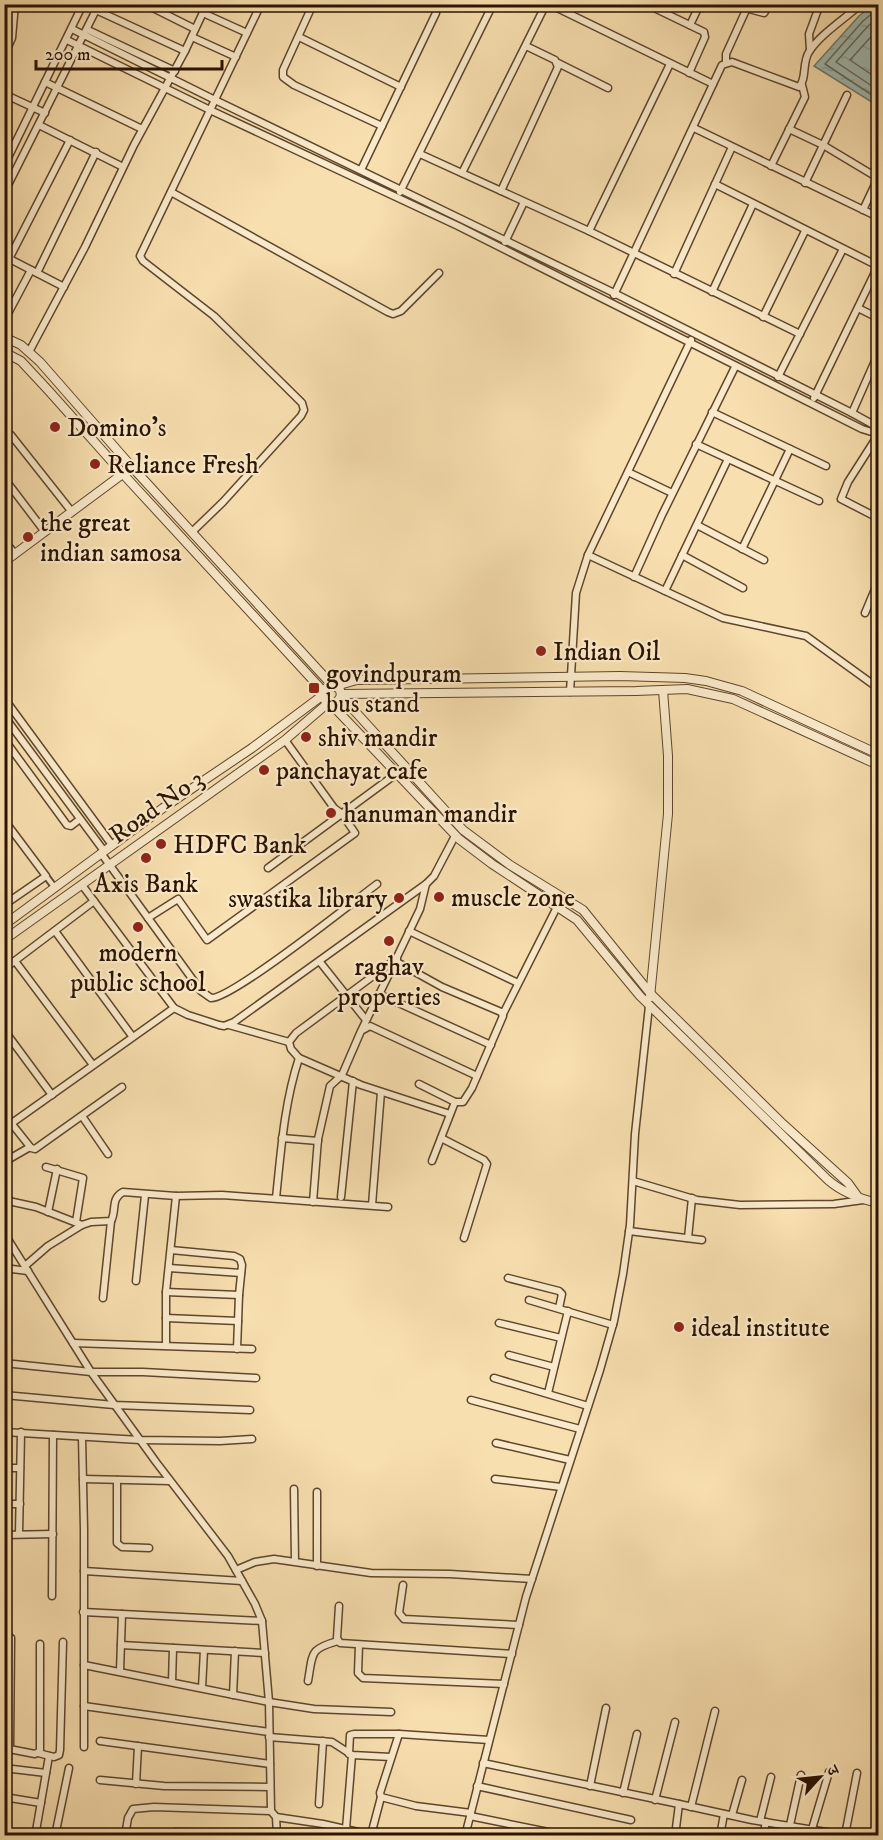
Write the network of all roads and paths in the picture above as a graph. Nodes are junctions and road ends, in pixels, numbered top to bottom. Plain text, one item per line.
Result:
1 (15, 4) edge
2 (83, 4) edge
3 (145, 4) edge
4 (207, 4) edge
5 (261, 4) edge
6 (313, 4) edge
7 (432, 4) edge
8 (493, 4) edge
9 (548, 4) edge
10 (646, 4) edge
11 (700, 4) edge
12 (770, 4) edge
13 (820, 4) edge
14 (861, 4) edge
15 (98, 7) edge
16 (659, 7) edge
17 (203, 13) junction
18 (690, 25) junction
19 (72, 29) junction
20 (195, 29) junction
21 (86, 33) junction
22 (246, 33) junction
23 (192, 36) junction
24 (298, 37) junction
25 (67, 40) junction
26 (80, 45) junction
27 (526, 46) junction
28 (810, 50) junction
29 (185, 51) junction
30 (4, 56) edge
31 (236, 57) junction
32 (558, 62) junction
33 (726, 62) junction
34 (670, 64) junction
35 (175, 71) junction
36 (688, 73) junction
37 (170, 78) junction
38 (45, 82) junction
39 (713, 84) junction
40 (802, 86) junction
41 (58, 87) junction
42 (165, 87) junction
43 (401, 87) junction
44 (608, 88) dead end
45 (4, 94) edge
46 (847, 95) dead end
47 (214, 100) junction
48 (33, 108) junction
49 (210, 110) junction
50 (45, 113) junction
51 (39, 124) junction
52 (382, 126) junction
53 (694, 128) junction
54 (142, 129) junction
55 (789, 129) junction
56 (70, 140) junction
57 (823, 145) junction
58 (732, 147) junction
59 (96, 152) junction
60 (420, 154) junction
61 (4, 166) edge
62 (123, 166) junction
63 (771, 166) junction
64 (361, 170) junction
65 (462, 173) junction
66 (878, 178) edge
67 (805, 183) junction
68 (715, 184) junction
69 (402, 190) junction
70 (501, 191) junction
71 (171, 192) junction
72 (4, 194) edge
73 (398, 197) junction
74 (524, 202) junction
75 (753, 204) junction
76 (863, 210) junction
77 (879, 218) edge
78 (589, 231) junction
79 (805, 231) junction
80 (506, 241) junction
81 (502, 249) junction
82 (843, 249) junction
83 (635, 254) junction
84 (7, 257) edge
85 (879, 266) edge
86 (34, 271) junction
87 (439, 273) dead end
88 (674, 274) junction
89 (64, 287) junction
90 (712, 292) junction
91 (615, 293) junction
92 (610, 302) junction
93 (858, 308) junction
94 (763, 317) junction
95 (879, 318) edge
96 (4, 321) edge
97 (800, 334) junction
98 (694, 335) junction
99 (4, 337) edge
100 (690, 342) junction
101 (29, 351) junction
102 (4, 352) edge
103 (879, 354) edge
104 (735, 367) junction
105 (778, 377) junction
106 (816, 396) junction
107 (811, 404) junction
108 (712, 411) junction
109 (852, 413) junction
110 (878, 434) edge
111 (11, 435) dead end
112 (696, 444) junction
113 (790, 449) junction
114 (728, 459) junction
115 (826, 466) dead end
116 (132, 467) junction
117 (628, 472) junction
118 (123, 474) junction
119 (4, 478) edge
120 (775, 482) junction
121 (672, 493) junction
122 (819, 501) dead end
123 (72, 512) junction
124 (879, 518) edge
125 (696, 525) junction
126 (45, 532) junction
127 (192, 532) junction
128 (4, 540) edge
129 (742, 549) junction
130 (15, 554) junction
131 (588, 555) junction
132 (682, 555) junction
133 (764, 560) dead end
134 (4, 562) edge
135 (634, 577) junction
136 (879, 582) edge
137 (743, 588) dead end
138 (665, 591) junction
139 (865, 613) dead end
140 (570, 677) junction
141 (661, 677) junction
142 (334, 685) junction
143 (879, 688) edge
144 (663, 690) junction
145 (570, 692) junction
146 (323, 693) junction
147 (341, 695) junction
148 (4, 698) edge
149 (330, 703) junction
150 (4, 716) edge
151 (4, 739) edge
152 (285, 740) junction
153 (879, 754) edge
154 (878, 763) edge
155 (404, 765) junction
156 (396, 774) junction
157 (342, 814) junction
158 (80, 819) junction
159 (4, 820) edge
160 (455, 836) junction
161 (112, 845) junction
162 (103, 852) junction
163 (110, 864) junction
164 (268, 868) dead end
165 (46, 876) junction
166 (377, 884) dead end
167 (426, 884) junction
168 (82, 885) junction
169 (55, 888) junction
170 (62, 898) junction
171 (94, 901) junction
172 (5, 904) edge
173 (557, 907) junction
174 (148, 918) junction
175 (4, 925) edge
176 (55, 931) junction
177 (410, 931) junction
178 (4, 940) edge
179 (396, 959) junction
180 (15, 961) junction
181 (320, 962) junction
182 (4, 969) edge
183 (518, 983) junction
184 (650, 993) junction
185 (381, 995) dead end
186 (346, 997) junction
187 (649, 1006) junction
188 (174, 1008) junction
189 (503, 1014) junction
190 (366, 1020) junction
191 (229, 1025) junction
192 (4, 1030) edge
193 (361, 1030) junction
194 (132, 1036) junction
195 (289, 1042) junction
196 (491, 1045) junction
197 (299, 1058) junction
198 (93, 1065) junction
199 (342, 1075) junction
200 (477, 1076) junction
201 (353, 1081) junction
202 (418, 1084) dead end
203 (122, 1088) dead end
204 (381, 1092) junction
205 (52, 1095) junction
206 (455, 1102) junction
207 (450, 1114) junction
208 (5, 1116) edge
209 (81, 1116) junction
210 (12, 1123) junction
211 (282, 1138) junction
212 (441, 1138) junction
213 (318, 1141) junction
214 (30, 1147) junction
215 (108, 1154) dead end
216 (432, 1161) dead end
217 (4, 1162) edge
218 (46, 1167) dead end
219 (57, 1169) junction
220 (633, 1181) junction
221 (145, 1195) junction
222 (176, 1196) junction
223 (341, 1197) dead end
224 (276, 1198) junction
225 (692, 1198) junction
226 (862, 1199) junction
227 (4, 1200) edge
228 (313, 1202) junction
229 (879, 1203) edge
230 (372, 1205) junction
231 (388, 1207) dead end
232 (48, 1212) junction
233 (111, 1221) junction
234 (79, 1224) junction
235 (629, 1232) junction
236 (4, 1233) edge
237 (465, 1238) dead end
238 (688, 1238) junction
239 (702, 1240) dead end
240 (171, 1250) junction
241 (4, 1268) edge
242 (169, 1268) junction
243 (27, 1269) junction
244 (242, 1273) junction
245 (508, 1278) dead end
246 (136, 1281) dead end
247 (166, 1292) junction
248 (239, 1294) junction
249 (103, 1298) dead end
250 (529, 1300) dead end
251 (559, 1308) junction
252 (568, 1311) junction
253 (166, 1318) junction
254 (238, 1322) junction
255 (499, 1323) dead end
256 (613, 1325) junction
257 (561, 1338) junction
258 (72, 1342) junction
259 (166, 1345) junction
260 (237, 1349) junction
261 (252, 1349) dead end
262 (509, 1355) dead end
263 (4, 1363) edge
264 (554, 1367) junction
265 (91, 1372) junction
266 (256, 1378) dead end
267 (494, 1378) dead end
268 (548, 1393) junction
269 (4, 1395) edge
270 (471, 1400) dead end
271 (114, 1405) junction
272 (588, 1406) junction
273 (250, 1410) dead end
274 (580, 1428) junction
275 (4, 1432) edge
276 (21, 1432) junction
277 (53, 1435) junction
278 (82, 1437) junction
279 (252, 1439) dead end
280 (140, 1440) junction
281 (496, 1443) dead end
282 (570, 1460) junction
283 (4, 1468) edge
284 (21, 1468) junction
285 (83, 1479) junction
286 (495, 1479) dead end
287 (117, 1480) junction
288 (170, 1481) junction
289 (561, 1487) junction
290 (294, 1490) dead end
291 (317, 1492) dead end
292 (4, 1504) edge
293 (20, 1504) junction
294 (19, 1534) junction
295 (52, 1534) junction
296 (4, 1535) edge
297 (149, 1548) dead end
298 (295, 1562) junction
299 (317, 1566) junction
300 (236, 1570) junction
301 (84, 1571) junction
302 (532, 1579) junction
303 (242, 1581) junction
304 (403, 1586) dead end
305 (52, 1596) dead end
306 (339, 1606) dead end
307 (83, 1612) junction
308 (122, 1614) junction
309 (262, 1621) junction
310 (519, 1624) junction
311 (4, 1637) edge
312 (338, 1641) junction
313 (63, 1642) dead end
314 (40, 1644) dead end
315 (121, 1645) junction
316 (359, 1645) junction
317 (173, 1648) junction
318 (204, 1650) junction
319 (235, 1651) junction
320 (265, 1653) junction
321 (512, 1654) junction
322 (84, 1665) junction
323 (120, 1671) junction
324 (308, 1681) dead end
325 (172, 1682) junction
326 (504, 1684) junction
327 (202, 1688) junction
328 (233, 1695) junction
329 (269, 1702) junction
330 (84, 1706) junction
331 (606, 1708) dead end
332 (716, 1711) dead end
333 (391, 1712) dead end
334 (675, 1722) dead end
335 (399, 1734) junction
336 (637, 1734) dead end
337 (269, 1735) junction
338 (489, 1740) junction
339 (100, 1741) dead end
340 (324, 1741) junction
341 (138, 1746) junction
342 (84, 1747) dead end
343 (7, 1749) edge
344 (38, 1753) junction
345 (351, 1754) junction
346 (49, 1756) junction
347 (391, 1757) junction
348 (483, 1763) junction
349 (270, 1764) junction
350 (4, 1768) edge
351 (69, 1768) dead end
352 (829, 1772) dead end
353 (46, 1773) junction
354 (857, 1773) dead end
355 (801, 1775) dead end
356 (771, 1778) dead end
357 (100, 1780) dead end
358 (742, 1780) dead end
359 (136, 1784) junction
360 (477, 1786) junction
361 (590, 1786) junction
362 (270, 1787) junction
363 (623, 1793) junction
364 (4, 1797) edge
365 (381, 1797) junction
366 (656, 1800) junction
367 (41, 1803) junction
368 (319, 1804) dead end
369 (679, 1804) junction
370 (691, 1807) junction
371 (271, 1811) junction
372 (470, 1814) junction
373 (724, 1814) junction
374 (732, 1815) junction
375 (276, 1817) junction
376 (630, 1820) dead end
377 (763, 1822) junction
378 (790, 1825) junction
379 (346, 1829) junction
380 (813, 1829) junction
381 (4, 1832) edge
382 (822, 1833) edge
383 (125, 1834) edge
384 (255, 1834) dead end
385 (23, 1835) edge
386 (848, 1835) edge
387 (41, 1836) edge
388 (55, 1836) edge
389 (150, 1836) edge
390 (163, 1836) edge
391 (277, 1836) edge
392 (465, 1836) edge
393 (568, 1836) edge
394 (675, 1836) edge
395 (720, 1836) edge
396 (764, 1836) edge

1 - 30 street
2 - 19 street
3 - 20 street
4 - 17 street
5 - 22 street
6 - 24 street
7 - 43 street
8 - 60 street
9 - 27 street
9 - 34 street
10 - 16 street
11 - 18 street
12 - 33 street
13 - 28 street
14 - 28 street
15 - 21 street
15 - 29 street
16 - 18 street
17 - 20 street
17 - 22 street
18 - 36 street
19 - 21 street
19 - 25 street
20 - 23 street
21 - 26 street
21 - 35 street
21 - 37 street
22 - 31 street
23 - 29 street
23 - 31 street
24 - 43 street
24 - 52 street
25 - 26 street
25 - 38 street
26 - 41 street
26 - 42 street
27 - 32 street
27 - 65 street
28 - 40 street
29 - 35 street
31 - 47 street
32 - 44 street
32 - 70 street
33 - 39 street
33 - 40 street
34 - 36 street
34 - 78 street
35 - 37 street
36 - 39 street
37 - 42 street
37 - 47 street
38 - 41 street
38 - 48 street
39 - 53 street
40 - 55 street
41 - 50 street
41 - 54 street
42 - 49 street
42 - 54 street
43 - 52 street
45 - 48 street
46 - 57 street
47 - 49 street
47 - 64 street
48 - 50 street
48 - 61 street
49 - 71 street
49 - 73 street
50 - 51 street
51 - 56 street
51 - 72 street
52 - 64 street
53 - 58 street
53 - 83 street
54 - 62 street
55 - 57 street
55 - 63 street
56 - 59 street
56 - 84 street
57 - 66 street
57 - 67 street
58 - 63 street
58 - 68 street
59 - 62 street
59 - 86 street
60 - 65 street
60 - 69 street
62 - 89 street
63 - 67 street
64 - 69 street
65 - 70 street
66 - 76 street
67 - 76 street
68 - 75 street
68 - 88 street
69 - 73 street
69 - 80 street
70 - 74 street
71 - 87 street
71 - 127 street
73 - 81 street
74 - 78 street
74 - 80 street
75 - 79 street
75 - 90 street
76 - 77 street
78 - 83 street
79 - 82 street
79 - 94 street
80 - 81 street
80 - 91 street
81 - 92 street
82 - 85 street
82 - 97 street
83 - 88 street
83 - 91 street
84 - 86 street
85 - 93 street
86 - 89 street
86 - 96 street
88 - 90 street
89 - 101 street
90 - 94 street
91 - 92 street
91 - 98 street
92 - 100 street
93 - 95 street
93 - 106 street
94 - 97 street
97 - 105 street
98 - 100 street
98 - 105 street
99 - 101 street
100 - 104 street
100 - 117 street
101 - 116 street
102 - 118 street
103 - 109 street
104 - 107 street
104 - 108 street
105 - 106 street
106 - 107 street
106 - 109 street
107 - 110 street
108 - 112 street
108 - 113 street
109 - 110 street
110 - 124 street
111 - 123 street
112 - 114 street
112 - 121 street
113 - 115 street
113 - 120 street
114 - 120 street
114 - 125 street
116 - 118 street
116 - 127 street
117 - 121 street
117 - 131 street
118 - 123 street
118 - 146 street
119 - 126 street
120 - 122 street
120 - 129 street
121 - 135 street
123 - 126 street
125 - 129 street
125 - 132 street
126 - 130 street
127 - 142 street
128 - 130 street
129 - 133 street
130 - 134 street
131 - 135 street
131 - 140 street
132 - 137 street
132 - 138 street
135 - 138 street
136 - 139 street
138 - 143 street
140 - 141 street
140 - 142 street
140 - 145 street
141 - 144 street
141 - 153 street
142 - 146 street
142 - 147 street
144 - 145 street
144 - 154 street
144 - 184 street
145 - 147 street
146 - 149 street
146 - 161 street, Road No 3
147 - 149 street
147 - 155 street
148 - 161 street
149 - 152 street, Road No 3
149 - 156 street
150 - 158 street
151 - 158 street
152 - 157 street
152 - 163 street, Road No 3
155 - 156 street
155 - 184 street
156 - 157 street
156 - 160 street
157 - 164 street
157 - 174 street
158 - 162 street
159 - 165 street
160 - 167 street
160 - 173 street
161 - 162 street, Road No 3
162 - 163 street
162 - 169 street, Road No 3
163 - 168 street, Road No 3
163 - 174 street
165 - 169 street
165 - 172 street
166 - 174 street
167 - 177 street
167 - 181 street
168 - 170 street, Road No 3
168 - 171 street
169 - 170 street
169 - 175 street, Road No 3
170 - 178 street, Road No 3
171 - 176 street
171 - 188 street
173 - 183 street
173 - 187 street
176 - 180 street
176 - 194 street
177 - 179 street
177 - 183 street
179 - 186 street
179 - 189 street
179 - 190 street
180 - 182 street
180 - 198 street
181 - 186 street
181 - 191 street
183 - 189 street
184 - 187 street
184 - 226 street
185 - 196 street
186 - 190 street
186 - 195 street
187 - 220 street
187 - 226 street
188 - 191 street
188 - 194 street
189 - 196 street
190 - 193 street
191 - 195 street
192 - 205 street
193 - 199 street
193 - 200 street
194 - 198 street
195 - 197 street
196 - 200 street
197 - 199 street
197 - 211 street
198 - 205 street
199 - 201 street
199 - 213 street
200 - 206 street
201 - 204 street
201 - 223 street
202 - 206 street
203 - 209 street
204 - 207 street
204 - 230 street
205 - 210 street
206 - 207 street
207 - 212 street
208 - 210 street
209 - 214 street
209 - 215 street
210 - 214 street
211 - 213 street
211 - 224 street
212 - 216 street
212 - 237 street
213 - 228 street
214 - 217 street
218 - 219 street
219 - 232 street
219 - 234 street
220 - 225 street
220 - 235 street
221 - 222 street
221 - 233 street
221 - 246 street
222 - 224 street
222 - 240 street
224 - 228 street
225 - 226 street
225 - 238 street
226 - 229 street
227 - 232 street
228 - 230 street
230 - 231 street
232 - 234 street
233 - 234 street
233 - 249 street
234 - 243 street
235 - 238 street
235 - 256 street
236 - 243 street
238 - 239 street
240 - 242 street
240 - 244 street
241 - 243 street
242 - 244 street
242 - 247 street
243 - 258 street
244 - 248 street
245 - 251 street
247 - 248 street
247 - 253 street
248 - 254 street
250 - 251 street
251 - 252 street
252 - 256 street
252 - 257 street
253 - 254 street
253 - 259 street
254 - 260 street
255 - 257 street
256 - 272 street
257 - 264 street
258 - 259 street
258 - 265 street
259 - 260 street
260 - 261 street
262 - 264 street
263 - 265 street
264 - 268 street
265 - 266 street
265 - 271 street
267 - 268 street
268 - 272 street
269 - 271 street
270 - 274 street
271 - 273 street
271 - 280 street
272 - 274 street
274 - 282 street
275 - 276 street
276 - 277 street
276 - 284 street
277 - 278 street
277 - 295 street
278 - 280 street
278 - 285 street
279 - 280 street
280 - 288 street
281 - 282 street
282 - 289 street
283 - 284 street
284 - 293 street
285 - 287 street
285 - 301 street
286 - 289 street
287 - 288 street
287 - 297 street
288 - 300 street
289 - 302 street
290 - 298 street
291 - 299 street
292 - 293 street
293 - 294 street
294 - 295 street
294 - 296 street
295 - 305 street
298 - 299 street
298 - 300 street
299 - 302 street
300 - 303 street
301 - 303 street
301 - 307 street
302 - 310 street
303 - 309 street
304 - 310 street
306 - 312 street
307 - 308 street
307 - 322 street
308 - 309 street
308 - 315 street
309 - 320 street
310 - 321 street
311 - 343 street
312 - 316 street
312 - 324 street
313 - 346 street
314 - 344 street
315 - 317 street
315 - 323 street
316 - 321 street
316 - 326 street
317 - 318 street
317 - 325 street
318 - 319 street
318 - 327 street
319 - 320 street
319 - 328 street
320 - 329 street
321 - 326 street
322 - 323 street
322 - 330 street
323 - 325 street
325 - 327 street
326 - 338 street
327 - 328 street
328 - 329 street
329 - 333 street
329 - 337 street
330 - 337 street
330 - 342 street
331 - 361 street
332 - 370 street
334 - 366 street
335 - 338 street
335 - 345 street
335 - 347 street
336 - 363 street
337 - 340 street
337 - 349 street
338 - 348 street
339 - 341 street
340 - 345 street
340 - 368 street
341 - 349 street
341 - 359 street
343 - 344 street
344 - 346 street
345 - 347 street
345 - 379 street
346 - 353 street
347 - 365 street
348 - 360 street
348 - 361 street
349 - 362 street
350 - 353 street
351 - 388 street
352 - 380 street
353 - 367 street
354 - 386 street
355 - 378 street
356 - 377 street
357 - 359 street
358 - 374 street
359 - 362 street
360 - 372 street
360 - 376 street
361 - 363 street
362 - 371 street
363 - 366 street
364 - 367 street
365 - 372 street
365 - 379 street
366 - 369 street
367 - 387 street
369 - 370 street
369 - 394 street
370 - 373 street
371 - 375 street
371 - 383 street
372 - 392 street
372 - 393 street
373 - 374 street
373 - 395 street
374 - 377 street
375 - 379 street
375 - 391 street
377 - 378 street
377 - 396 street
378 - 380 street
380 - 382 street
381 - 385 street
382 - 386 street
383 - 389 street
384 - 390 street

